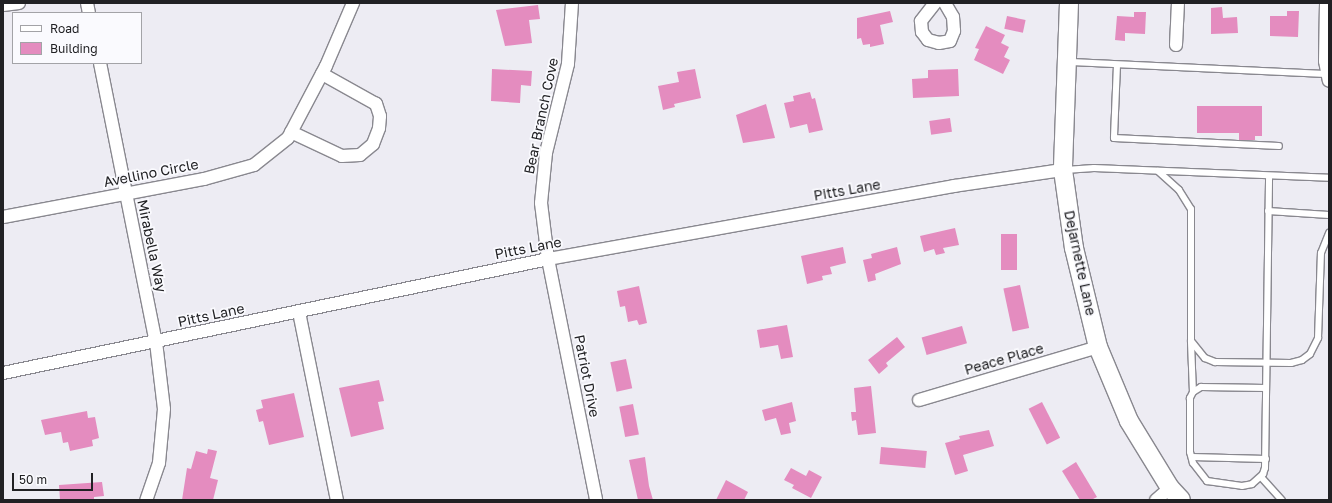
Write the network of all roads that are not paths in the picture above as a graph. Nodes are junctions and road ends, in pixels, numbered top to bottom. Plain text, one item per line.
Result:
1 (19, 3) edge
2 (353, 3) edge
3 (572, 3) edge
4 (935, 3) edge
5 (945, 3) edge
6 (1069, 3) edge
7 (1178, 3) edge
8 (1326, 3) edge
9 (3, 5) edge
10 (1176, 45) dead end
11 (1067, 62) junction
12 (100, 64) edge
13 (1117, 65) junction
14 (322, 74) junction
15 (1328, 77) edge
16 (291, 132) junction
17 (1279, 146) dead end
18 (1063, 170) junction
19 (1158, 171) junction
20 (1269, 176) junction
21 (1329, 178) edge
22 (126, 192) junction
23 (1268, 211) junction
24 (1329, 215) edge
25 (3, 217) edge
26 (1329, 233) edge
27 (548, 259) junction
28 (299, 312) junction
29 (1191, 341) junction
30 (156, 342) junction
31 (1098, 347) junction
32 (1266, 363) junction
33 (3, 373) edge
34 (1266, 388) junction
35 (1193, 392) junction
36 (919, 400) dead end
37 (1192, 457) junction
38 (1266, 458) junction
39 (1261, 477) junction
40 (1175, 494) edge
41 (146, 500) edge
42 (337, 500) edge
43 (596, 500) edge
44 (1156, 500) edge
45 (1282, 500) edge

1 - 9 street
2 - 14 street, Avellino Circle
3 - 27 street, Bear Branch Cove
4 - 5 street
6 - 11 main road, Dejarnette Lane
7 - 10 street
8 - 15 street
11 - 13 lane
11 - 18 main road, Dejarnette Lane
12 - 22 street, Mirabella Way
13 - 15 lane
13 - 17 lane
14 - 16 street, Avellino Circle
14 - 16 street
16 - 22 street, Avellino Circle
18 - 19 lane
18 - 27 street, Pitts Lane
18 - 31 main road, Dejarnette Lane
19 - 20 lane
19 - 29 lane
20 - 21 lane
20 - 23 lane
22 - 25 street, Avellino Circle
22 - 30 street, Mirabella Way
23 - 24 lane
23 - 32 lane
26 - 32 lane
27 - 28 street, Pitts Lane
27 - 43 street, Patriot Drive
28 - 30 street, Pitts Lane
28 - 42 street
29 - 32 lane
29 - 35 lane
30 - 33 street, Pitts Lane
30 - 41 street, Mirabella Way
31 - 36 street, Peace Place
31 - 40 main road, Dejarnette Lane
32 - 34 lane
34 - 35 lane
34 - 38 lane
35 - 37 lane
37 - 38 lane
37 - 39 lane
38 - 39 lane
39 - 45 lane
40 - 44 street

